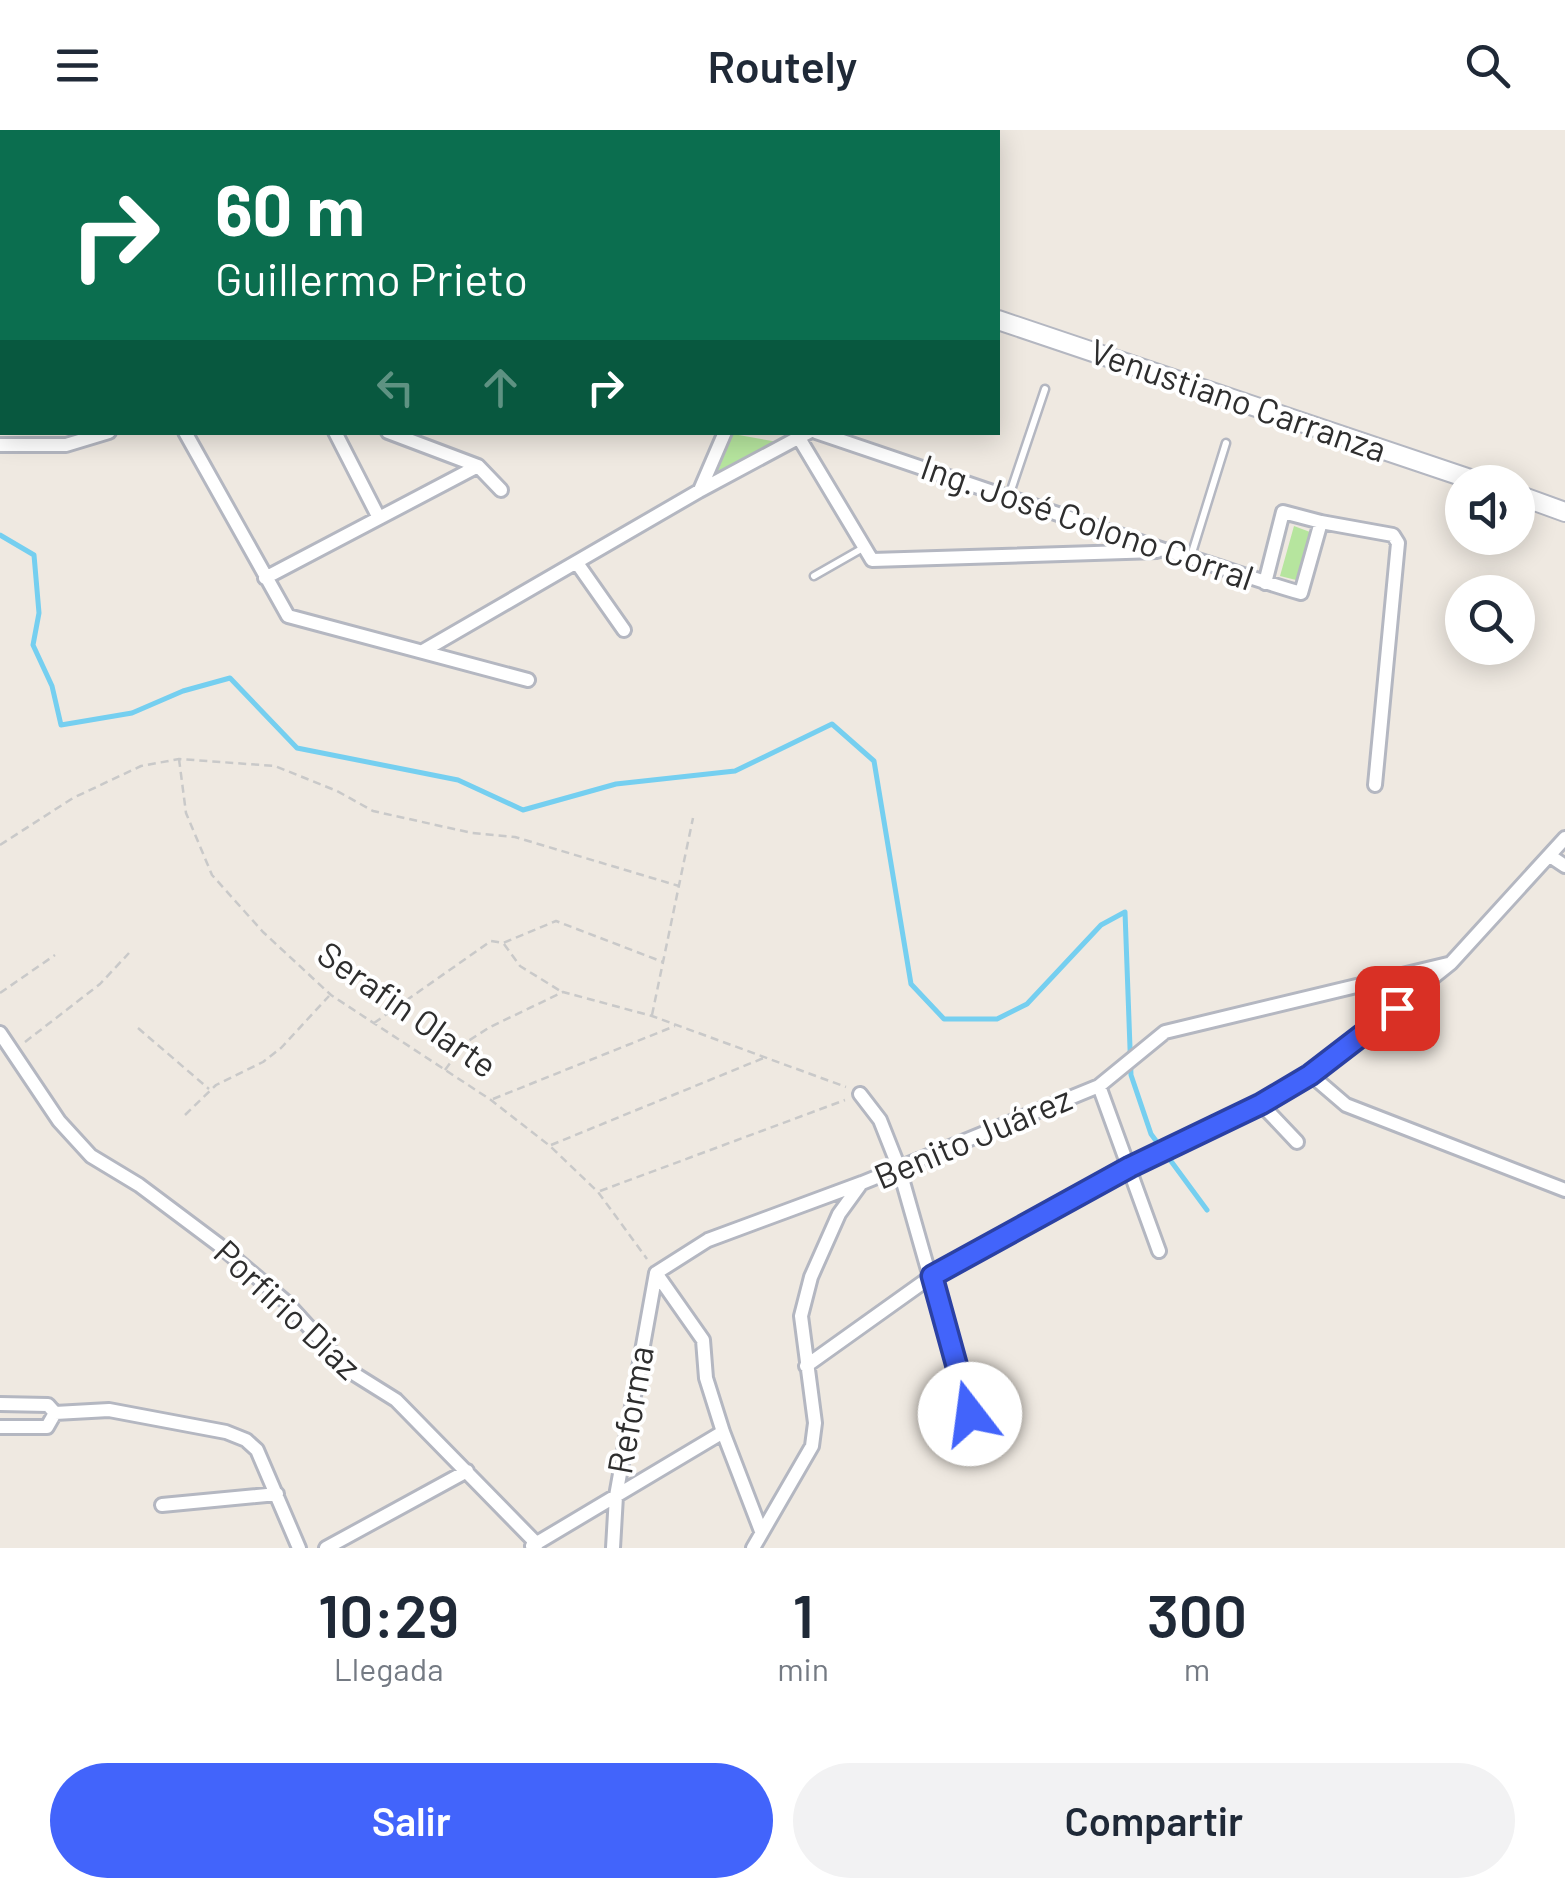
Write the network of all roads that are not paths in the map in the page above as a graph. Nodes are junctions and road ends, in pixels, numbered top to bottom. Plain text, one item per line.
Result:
1 (1000, 321) edge
2 (1045, 389) dead end
3 (99, 435) edge
4 (187, 435) edge
5 (337, 435) edge
6 (396, 435) edge
7 (724, 435) edge
8 (813, 435) edge
9 (815, 435) edge
10 (818, 435) edge
11 (1226, 442) dead end
12 (0, 445) edge
13 (478, 466) junction
14 (1445, 471) edge
15 (501, 490) dead end
16 (699, 491) junction
17 (1009, 496) junction
18 (1535, 502) edge
19 (1565, 512) edge
20 (379, 518) junction
21 (1321, 522) junction
22 (864, 548) junction
23 (1164, 550) junction
24 (1190, 557) junction
25 (577, 563) junction
26 (814, 576) dead end
27 (265, 578) junction
28 (1265, 582) junction
29 (624, 630) dead end
30 (423, 651) junction
31 (528, 680) dead end
32 (1375, 785) dead end
33 (1565, 838) edge
34 (1550, 856) junction
35 (1565, 866) edge
36 (1451, 963) junction
37 (0, 1033) edge
38 (1310, 1075) junction
39 (1099, 1086) junction
40 (860, 1094) road end
41 (1261, 1104) junction
42 (1297, 1142) dead end
43 (1130, 1167) junction
44 (899, 1168) junction
45 (862, 1184) junction
46 (1565, 1190) edge
47 (1160, 1251) dead end
48 (656, 1273) junction
49 (932, 1276) junction
50 (806, 1366) junction
51 (0, 1404) edge
52 (55, 1414) junction
53 (970, 1414) dead end
54 (0, 1427) edge
55 (723, 1432) junction
56 (467, 1471) junction
57 (277, 1494) junction
58 (616, 1496) junction
59 (162, 1505) dead end
60 (757, 1539) edge
61 (533, 1546) edge
62 (300, 1548) edge
63 (326, 1548) edge
64 (613, 1548) edge
65 (740, 1548) edge

1 - 14 main road, Venustiano Carranza
2 - 17 lane
3 - 12 street
4 - 27 street
5 - 20 street
6 - 13 street
7 - 16 street
8 - 16 street
9 - 22 street
10 - 17 street, Ing. José Colono Corral
11 - 24 lane
13 - 15 street
13 - 20 street
16 - 25 street
17 - 23 street, Ing. José Colono Corral
18 - 19 main road
20 - 27 street
21 - 28 street, Ing. José Colono Corral
21 - 28 street
21 - 32 street
22 - 23 street
22 - 26 lane
23 - 24 street, Ing. José Colono Corral
24 - 28 street, Ing. José Colono Corral
25 - 29 street
25 - 30 street
27 - 30 street
30 - 31 street
33 - 34 street
34 - 35 street
34 - 36 street
36 - 38 street
36 - 39 street, Benito Juárez
37 - 56 street, Porfirio Diaz
38 - 41 street
38 - 46 street
39 - 43 street
39 - 44 street, Benito Juárez
40 - 44 street
41 - 42 street
41 - 43 street
43 - 47 street
43 - 49 street
44 - 45 street, Benito Juárez
44 - 49 street
45 - 48 street
45 - 50 street, Benito Juárez
48 - 55 street
48 - 58 street, Reforma
49 - 50 street
49 - 53 street
50 - 60 street, Benito Juárez
51 - 52 street
52 - 54 street
52 - 57 street
55 - 58 street
55 - 60 street
56 - 61 street, Porfirio Diaz
56 - 63 street
57 - 59 street
57 - 62 street
58 - 61 street
58 - 64 street, Reforma
60 - 65 street

